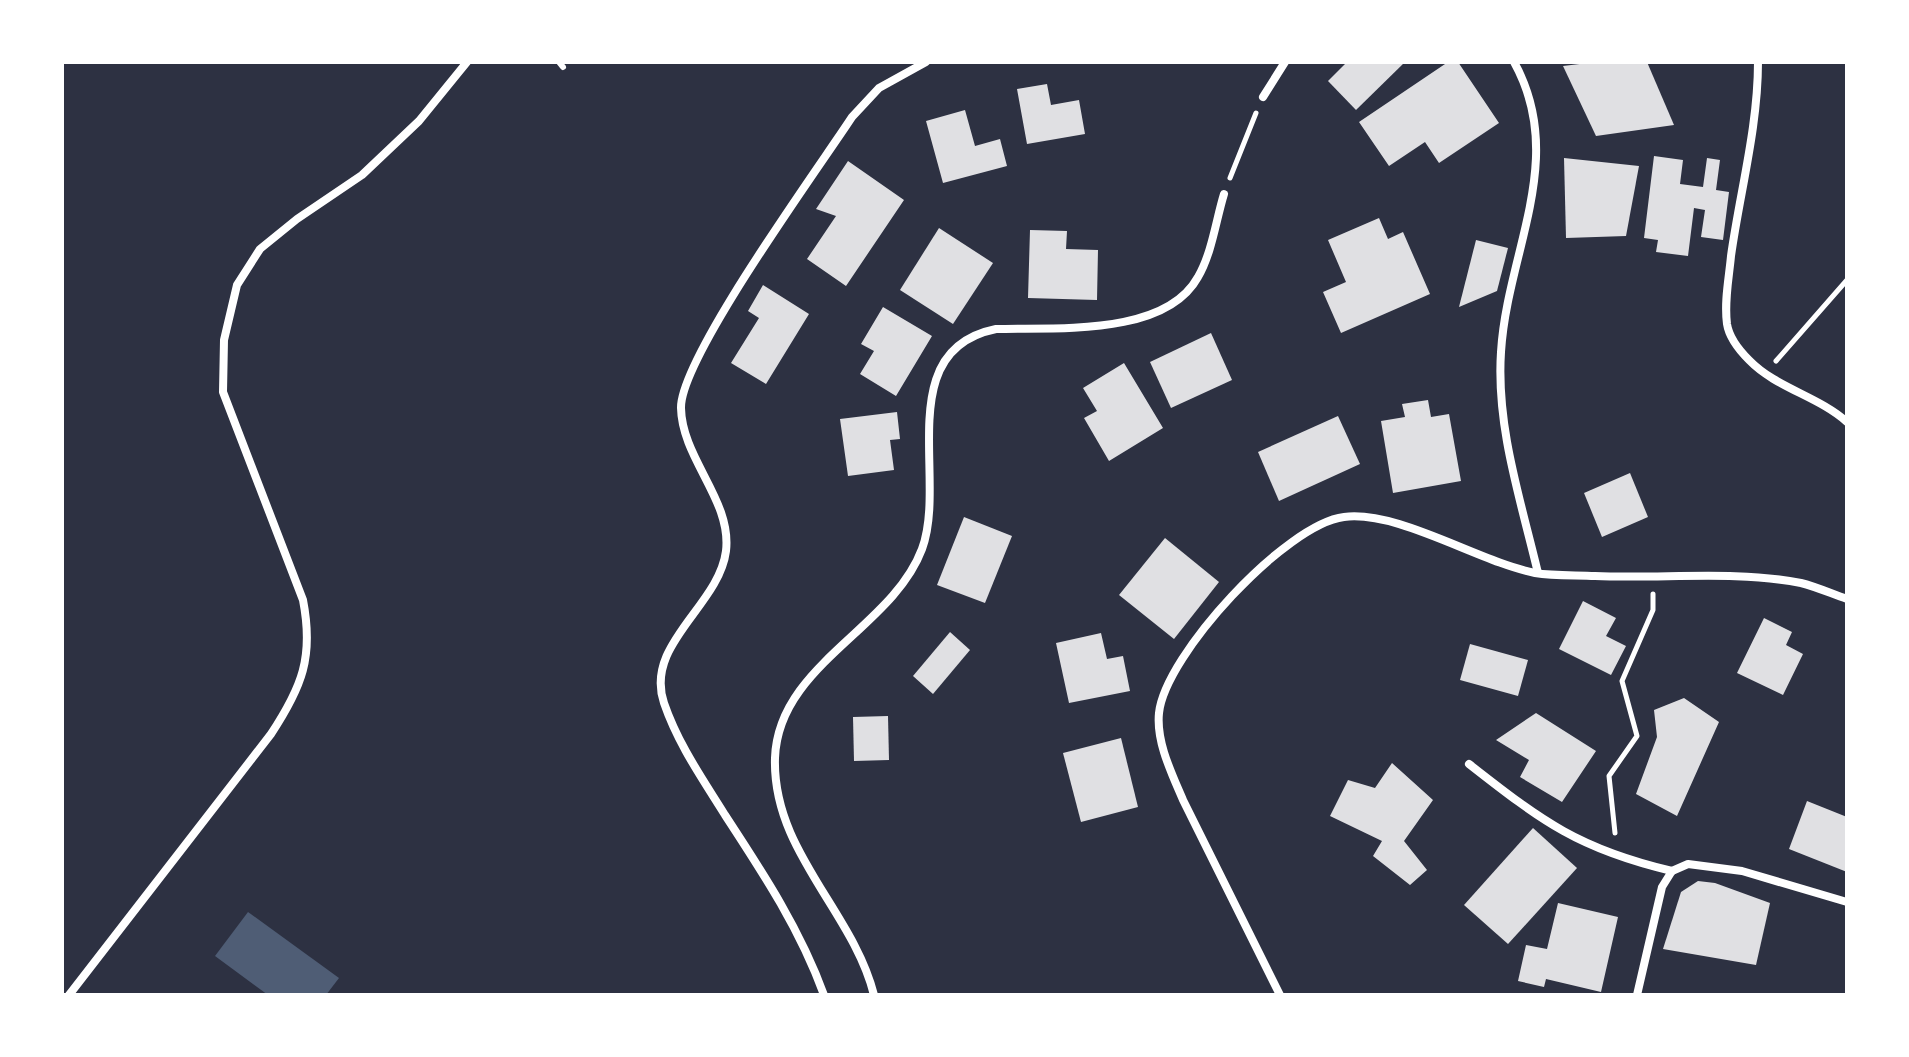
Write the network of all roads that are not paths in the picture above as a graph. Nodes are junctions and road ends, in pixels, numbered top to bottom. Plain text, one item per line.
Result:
1 (467, 62) edge
2 (926, 62) edge
3 (1285, 62) edge
4 (1514, 62) edge
5 (1758, 62) edge
6 (1263, 97) road end
7 (1224, 194) road end
8 (1847, 422) edge
9 (1538, 573) junction
10 (1847, 599) edge
11 (1469, 764) dead end
12 (1672, 871) junction
13 (1847, 902) edge
14 (69, 995) edge
15 (824, 995) edge
16 (864, 995) edge
17 (874, 995) edge
18 (1280, 995) edge
19 (1637, 995) edge

1 - 14 street
2 - 15 street
3 - 6 street
4 - 9 street
5 - 8 street
7 - 17 street
9 - 10 street
9 - 18 street
11 - 12 street
12 - 13 street
12 - 19 street
16 - 17 street

